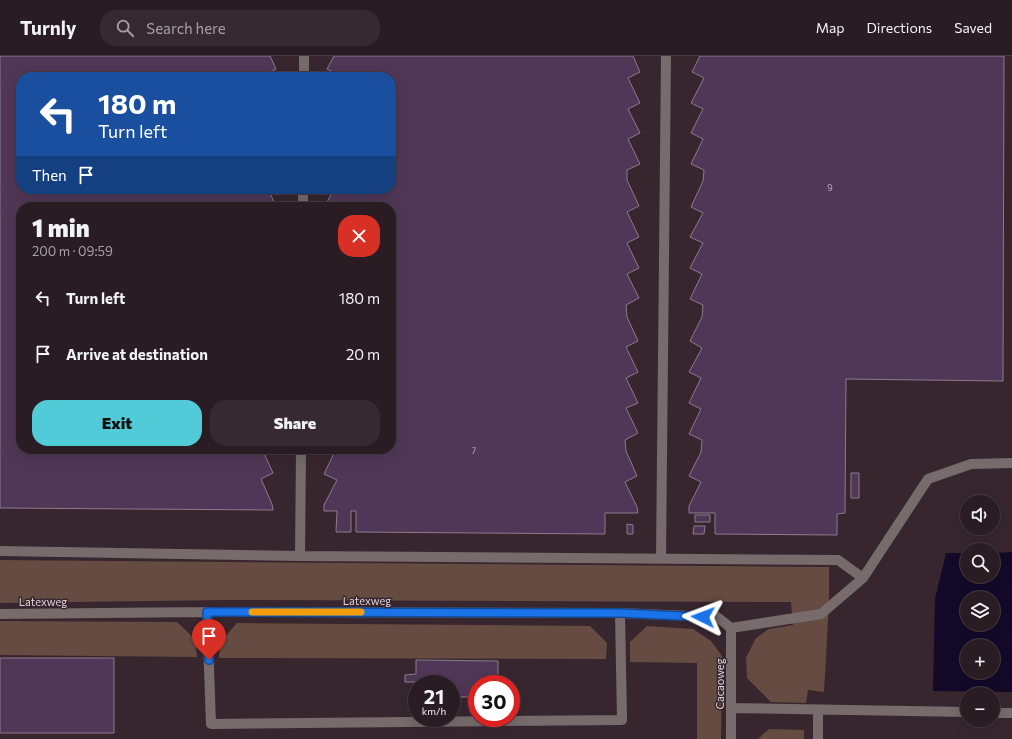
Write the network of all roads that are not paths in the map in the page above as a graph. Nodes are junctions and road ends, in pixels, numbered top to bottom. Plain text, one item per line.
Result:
1 (304, 56) edge
2 (666, 56) edge
3 (304, 72) edge
4 (301, 454) edge
5 (1012, 463) edge
6 (0, 551) edge
7 (300, 556) junction
8 (661, 558) junction
9 (863, 578) junction
10 (207, 612) junction
11 (620, 613) junction
12 (0, 614) edge
13 (730, 628) junction
14 (731, 708) junction
15 (818, 710) junction
16 (960, 712) edge
17 (1000, 713) edge
18 (1012, 713) edge
19 (730, 739) edge
20 (818, 739) edge

1 - 3 street
2 - 8 street
4 - 7 street
5 - 9 street
6 - 7 street
7 - 8 street
8 - 9 street
9 - 13 street
10 - 11 street, Latexweg
10 - 11 street
10 - 12 street, Latexweg
11 - 13 street, Latexweg
13 - 14 street, Cacaoweg
14 - 15 street
14 - 19 street, Cacaoweg
15 - 16 street
15 - 20 street
17 - 18 street

